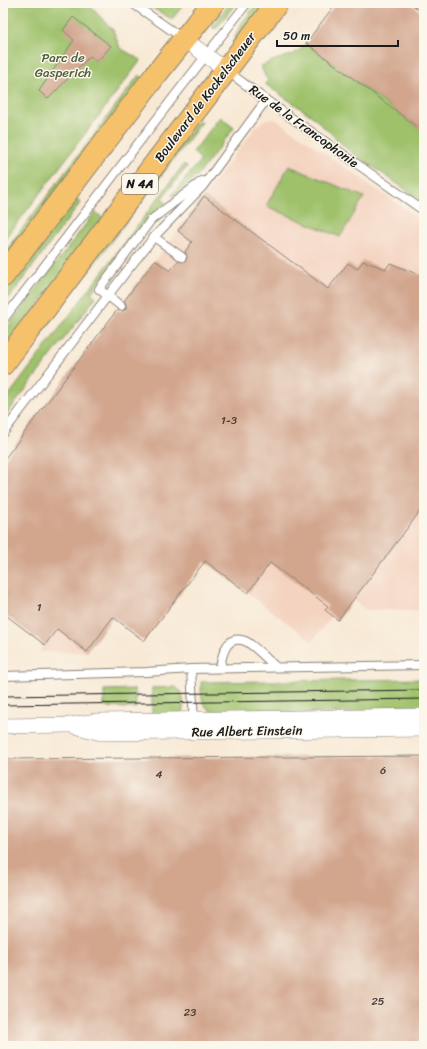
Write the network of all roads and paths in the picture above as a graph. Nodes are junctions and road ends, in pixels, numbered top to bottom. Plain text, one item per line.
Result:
1 (132, 3) edge
2 (213, 3) edge
3 (247, 3) edge
4 (277, 3) edge
5 (184, 39) junction
6 (206, 56) junction
7 (226, 70) junction
8 (266, 100) junction
9 (212, 173) junction
10 (424, 211) edge
11 (154, 237) junction
12 (182, 257) dead end
13 (3, 276) edge
14 (108, 296) junction
15 (121, 306) dead end
16 (3, 320) edge
17 (3, 364) edge
18 (3, 433) edge
19 (424, 665) edge
20 (276, 667) junction
21 (220, 668) junction
22 (191, 669) junction
23 (3, 676) edge
24 (424, 716) edge
25 (3, 726) edge
26 (194, 726) junction
27 (424, 729) edge

1 - 5 lane
2 - 5 main road
3 - 6 lane, Boulevard de Kockelscheuer
4 - 7 main road, Boulevard de Kockelscheuer / N 4A
5 - 6 street, Rue de la Francophonie
5 - 13 main road
6 - 7 street, Rue de la Francophonie
6 - 16 lane, Boulevard de Kockelscheuer
7 - 8 lane, Rue de la Francophonie
7 - 17 main road, Boulevard de Kockelscheuer / N 4A
8 - 9 lane
8 - 10 lane, Rue de la Francophonie
9 - 11 lane
9 - 14 lane
11 - 12 lane
11 - 14 lane
14 - 15 lane
14 - 18 lane
19 - 20 lane
20 - 21 lane
20 - 21 lane
21 - 22 lane
22 - 23 lane
22 - 26 lane
24 - 26 street, Rue Albert Einstein
25 - 26 street, Rue Albert Einstein
26 - 27 street, Rue Albert Einstein

